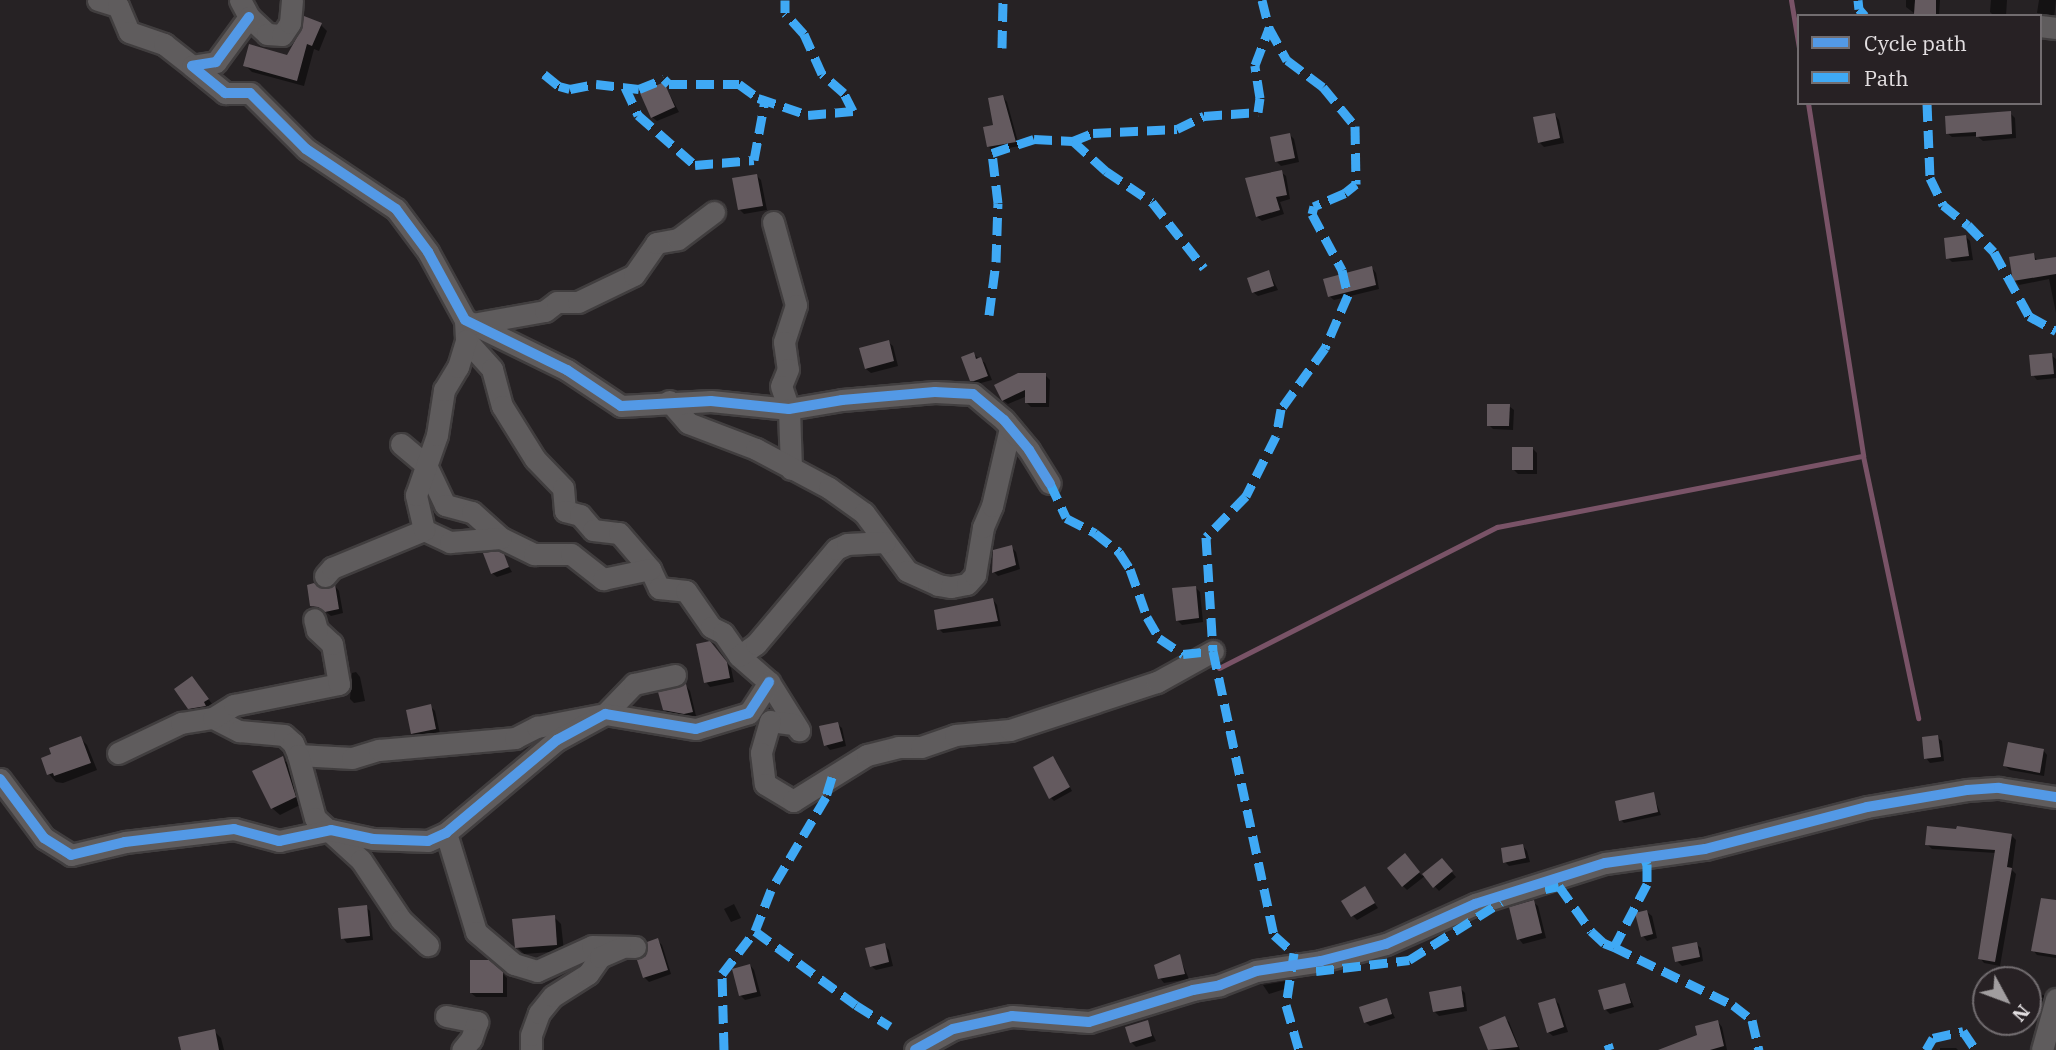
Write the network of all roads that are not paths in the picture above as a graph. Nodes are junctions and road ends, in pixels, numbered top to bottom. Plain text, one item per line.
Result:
1 (98, 0) edge
2 (292, 0) edge
3 (244, 9) edge
4 (192, 66) junction
5 (714, 212) dead end
6 (773, 222) dead end
7 (468, 328) junction
8 (669, 401) junction
9 (789, 409) junction
10 (401, 444) dead end
11 (426, 464) junction
12 (791, 469) junction
13 (424, 530) junction
14 (501, 538) junction
15 (886, 542) junction
16 (650, 569) junction
17 (325, 576) dead end
18 (314, 619) dead end
19 (1213, 651) dead end
20 (739, 656) junction
21 (675, 675) dead end
22 (769, 682) junction
23 (749, 713) junction
24 (605, 714) junction
25 (213, 718) junction
26 (770, 721) junction
27 (118, 753) dead end
28 (298, 755) junction
29 (0, 779) edge
30 (2056, 797) edge
31 (8, 799) edge
32 (38, 803) dead end
33 (331, 830) junction
34 (446, 833) junction
35 (428, 945) dead end
36 (2056, 999) edge
37 (446, 1016) dead end
38 (462, 1050) edge
39 (531, 1050) edge
40 (915, 1050) edge
41 (2042, 1050) edge

1 - 4 street
2 - 3 street
3 - 4 street
4 - 7 street
5 - 7 street
6 - 9 street
7 - 8 street
7 - 11 street
7 - 16 street
8 - 9 street
8 - 12 street
9 - 12 street
9 - 15 street
10 - 11 street
11 - 13 street
11 - 14 street
12 - 15 street
13 - 14 street
13 - 17 street
14 - 16 street
15 - 20 street
16 - 20 street
18 - 25 street
19 - 26 street
20 - 22 street
21 - 24 street
22 - 23 street
22 - 26 street
23 - 24 street
23 - 26 street
24 - 28 street
24 - 34 street
25 - 27 street
25 - 28 street
28 - 33 street
29 - 31 street
30 - 40 street
31 - 32 street
31 - 33 street
33 - 34 street
33 - 35 street
34 - 39 street
36 - 41 street
37 - 38 street

